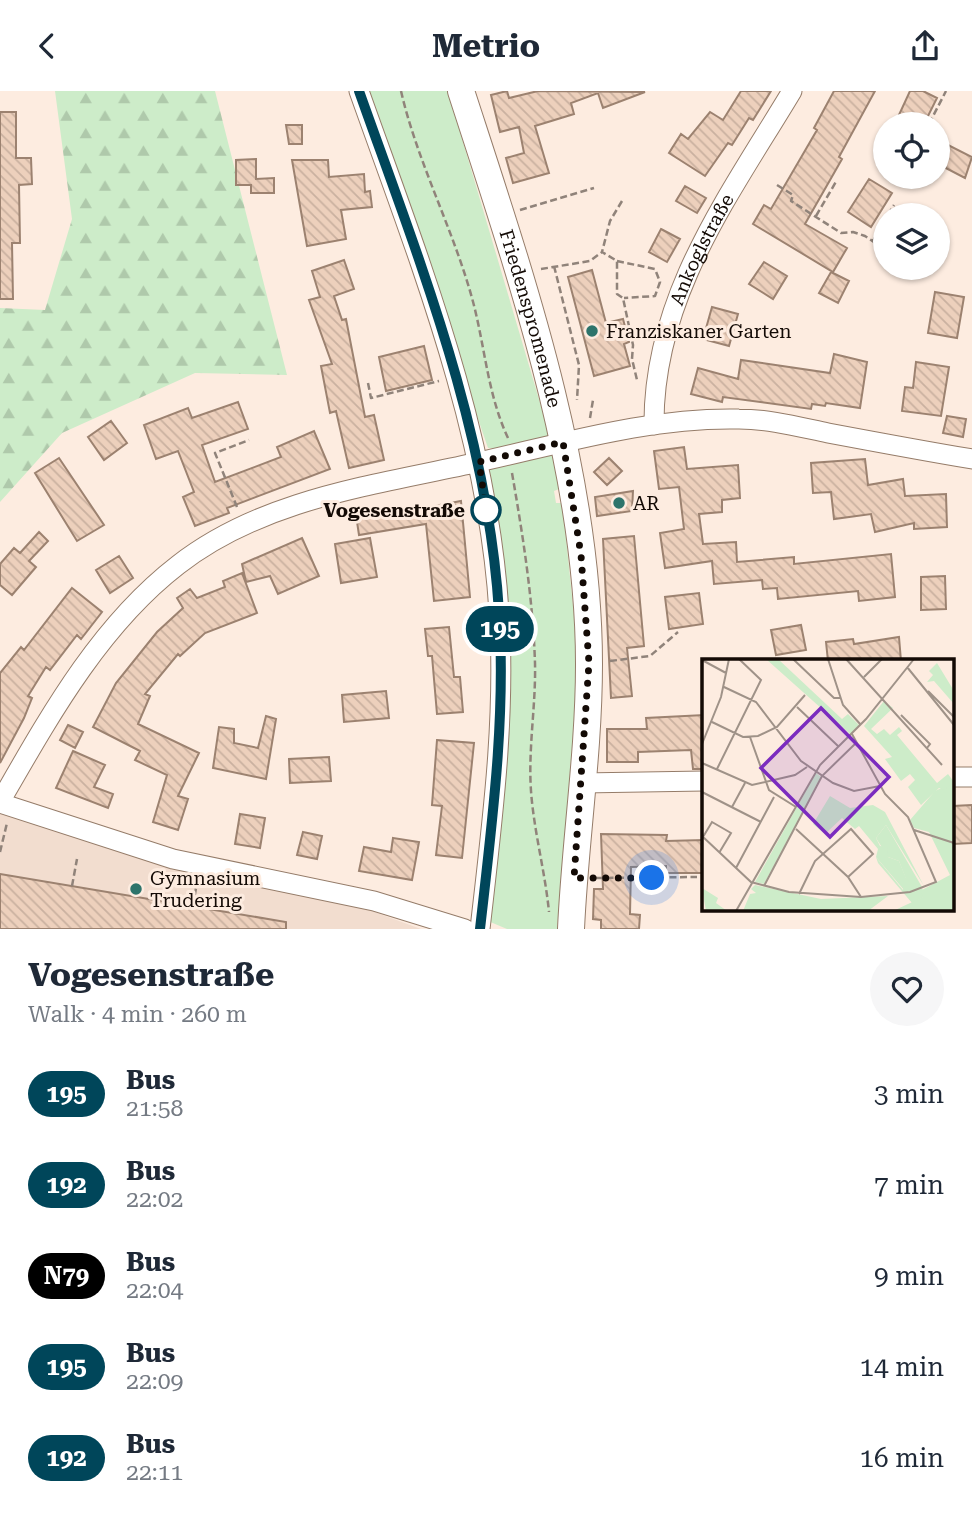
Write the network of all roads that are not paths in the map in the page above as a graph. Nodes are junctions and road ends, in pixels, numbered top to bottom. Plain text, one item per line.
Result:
1 (359, 91) edge
2 (461, 91) edge
3 (792, 91) edge
4 (654, 425) junction
5 (563, 442) junction
6 (972, 459) edge
7 (479, 462) junction
8 (972, 776) edge
9 (954, 777) edge
10 (702, 781) edge
11 (582, 783) junction
12 (0, 802) edge
13 (465, 929) edge
14 (480, 929) edge
15 (571, 929) edge

1 - 7 street
2 - 5 street, Friedenspromenade
3 - 4 street, Ankoglstraße
4 - 5 street
4 - 6 street
5 - 7 street
5 - 11 street, Friedenspromenade
7 - 12 street
7 - 14 street
8 - 9 street
10 - 11 street
11 - 15 street, Friedenspromenade
12 - 13 street

